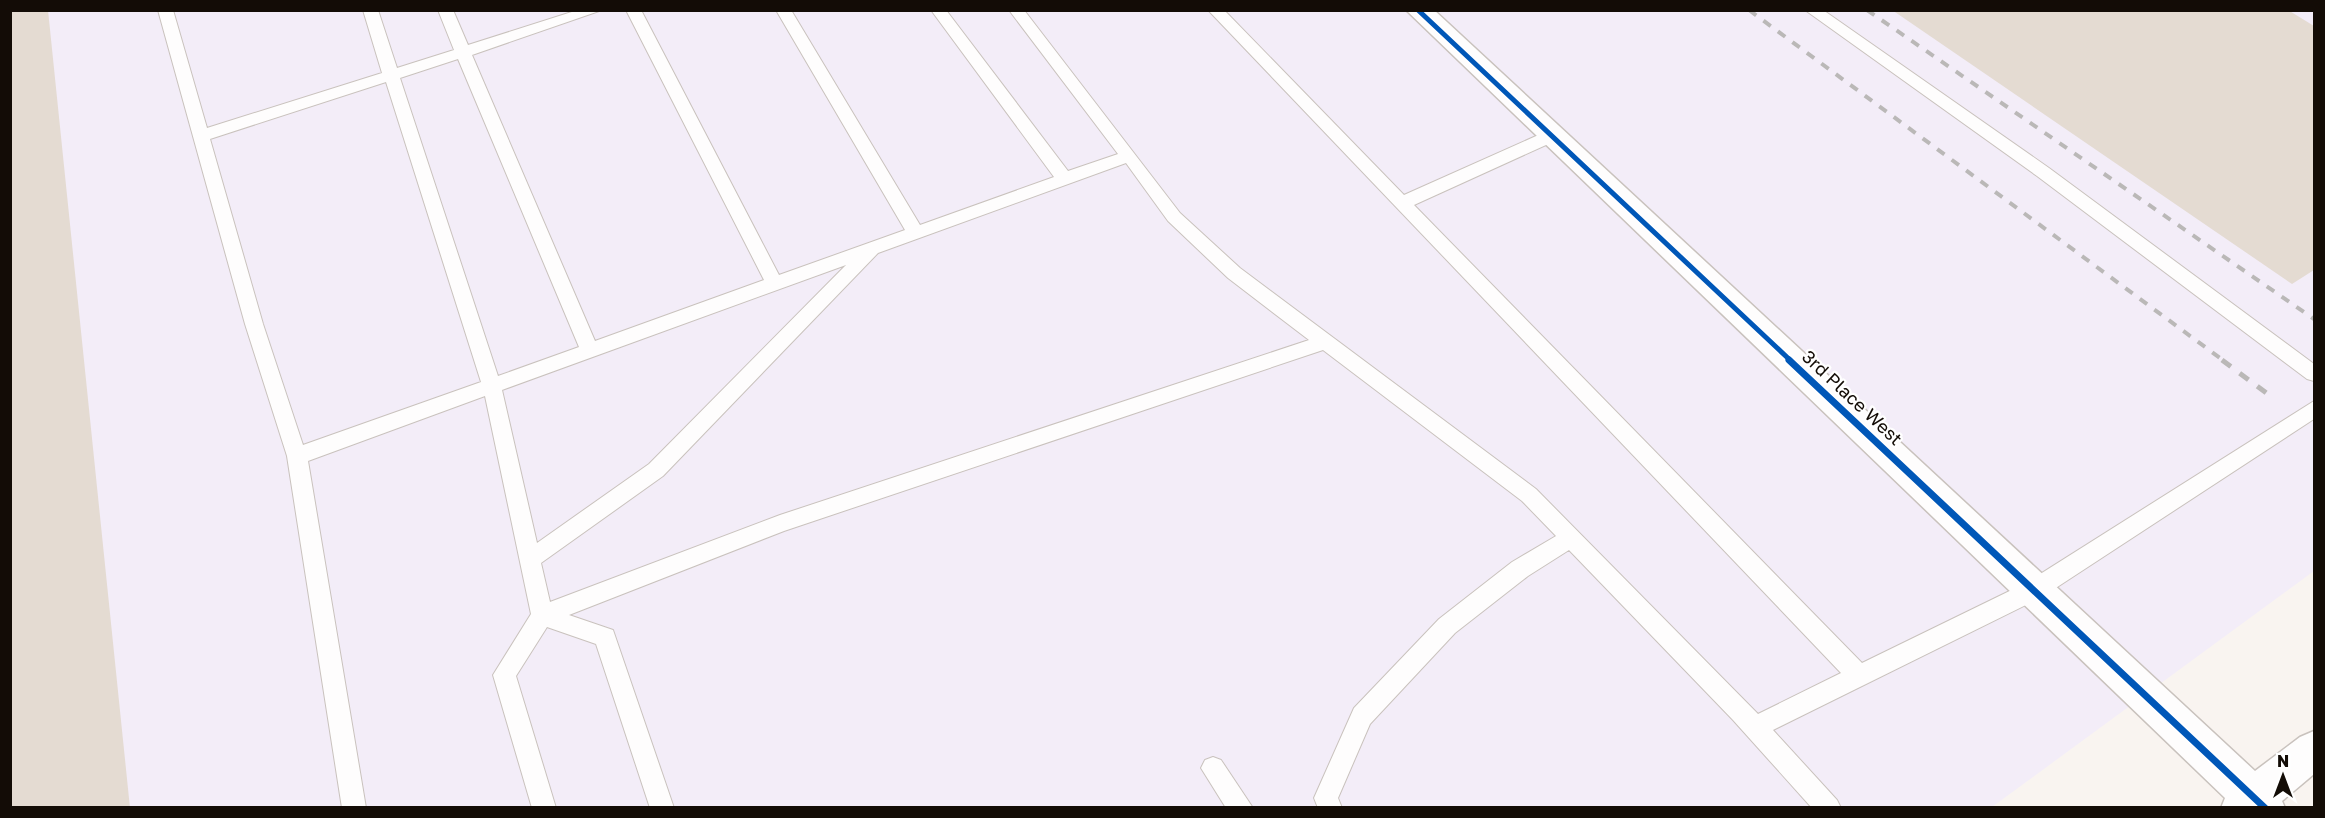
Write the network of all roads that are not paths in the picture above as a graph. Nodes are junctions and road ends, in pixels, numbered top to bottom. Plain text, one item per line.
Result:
1 (165, 10) edge
2 (370, 10) edge
3 (445, 10) edge
4 (595, 10) edge
5 (633, 10) edge
6 (783, 10) edge
7 (938, 10) edge
8 (1016, 10) edge
9 (1215, 10) edge
10 (1418, 10) edge
11 (1812, 10) edge
12 (462, 53) junction
13 (392, 76) junction
14 (201, 136) junction
15 (1551, 136) junction
16 (1129, 156) junction
17 (1065, 179) junction
18 (1402, 203) junction
19 (916, 233) junction
20 (873, 249) junction
21 (775, 284) junction
22 (1327, 341) junction
23 (590, 351) junction
24 (2314, 374) edge
25 (492, 386) junction
26 (2314, 409) edge
27 (297, 456) junction
28 (1571, 538) junction
29 (530, 559) junction
30 (2034, 590) junction
31 (542, 615) junction
32 (1858, 675) junction
33 (1754, 727) junction
34 (2314, 750) edge
35 (1213, 768) dead end
36 (2254, 804) edge
37 (354, 807) edge
38 (544, 807) edge
39 (662, 807) edge
40 (1241, 807) edge
41 (1330, 807) edge
42 (1829, 807) edge

1 - 14 lane
2 - 13 lane
3 - 12 lane
4 - 12 lane
5 - 21 lane
6 - 19 lane
7 - 17 lane
8 - 16 lane
9 - 18 lane
10 - 15 street, 3rd Place West
11 - 24 lane
12 - 13 lane
12 - 23 lane
13 - 14 lane
13 - 25 lane
14 - 27 lane
15 - 18 lane
15 - 30 street, 3rd Place West
16 - 17 lane
16 - 22 lane
17 - 19 lane
18 - 32 lane
19 - 20 lane
20 - 21 lane
20 - 29 lane
21 - 23 lane
22 - 28 lane
22 - 31 lane
23 - 25 lane
25 - 27 lane
25 - 29 lane
26 - 30 lane
27 - 37 lane
28 - 33 lane
28 - 41 lane
29 - 31 lane
30 - 32 lane
30 - 36 street, 3rd Place West
31 - 38 lane
31 - 39 lane
32 - 33 lane
33 - 42 lane
34 - 36 street
35 - 40 lane

